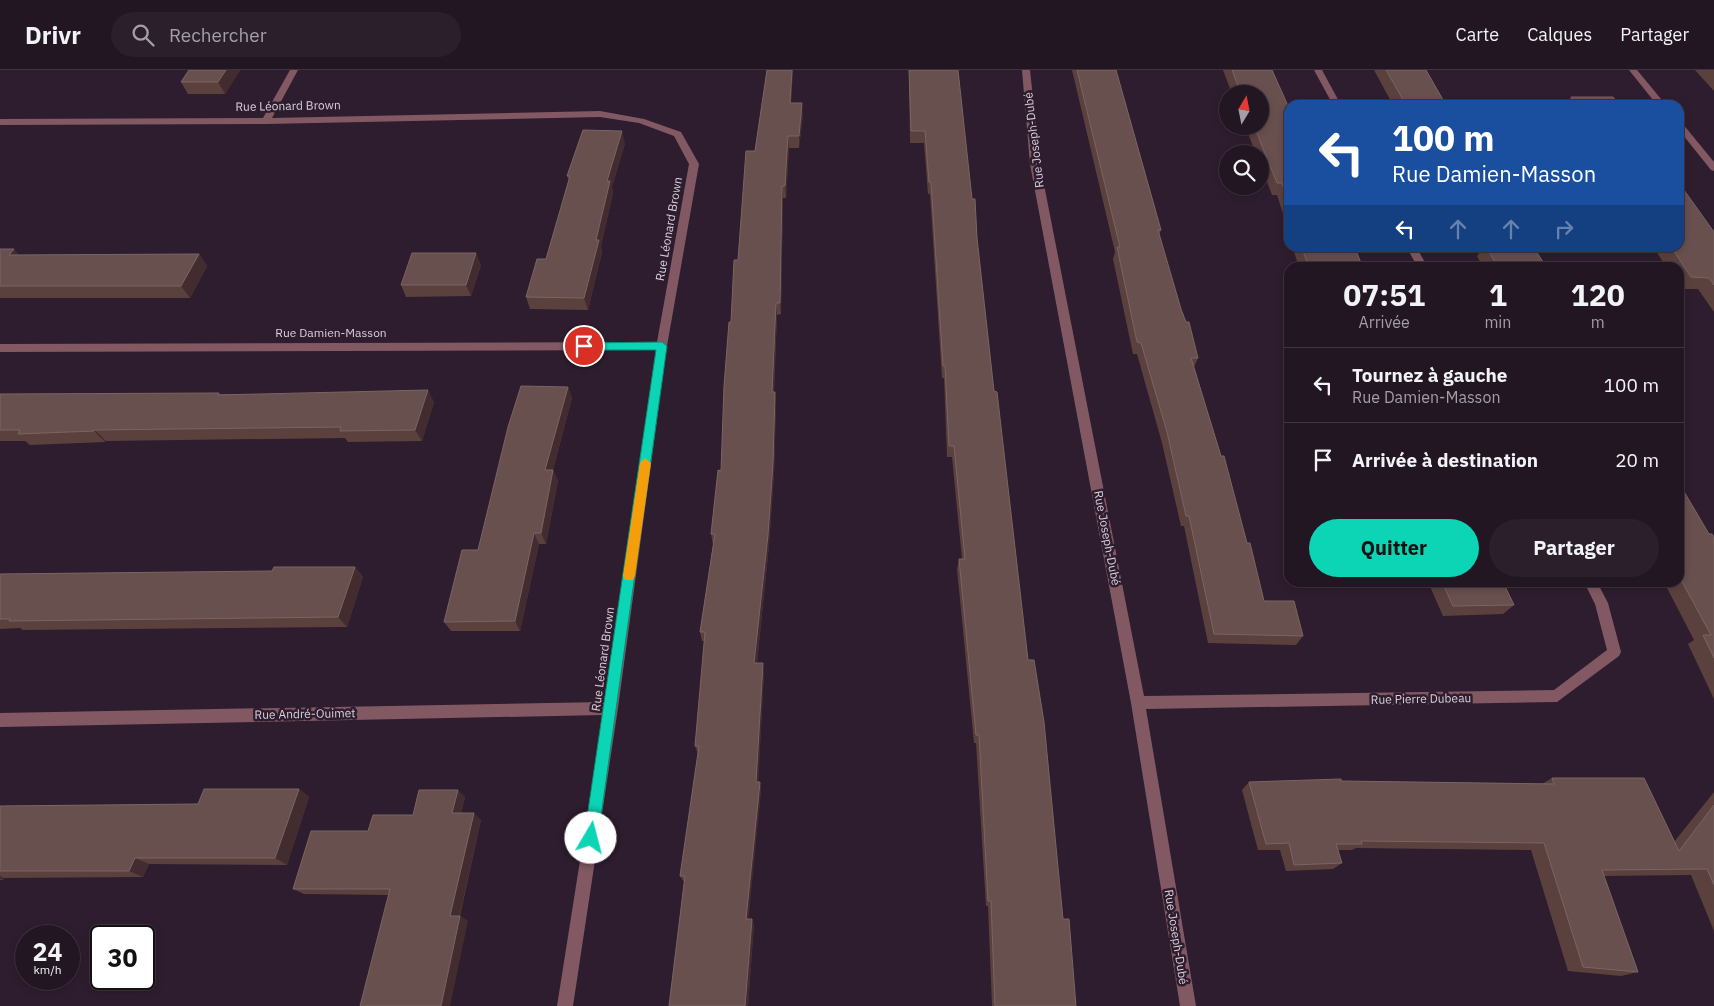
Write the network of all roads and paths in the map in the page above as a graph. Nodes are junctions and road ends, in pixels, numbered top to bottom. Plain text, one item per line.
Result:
1 (294, 70) edge
2 (1026, 70) edge
3 (1318, 70) edge
4 (1633, 70) edge
5 (1333, 100) edge
6 (1658, 100) edge
7 (266, 121) junction
8 (0, 122) edge
9 (1684, 131) edge
10 (1714, 168) edge
11 (662, 346) junction
12 (0, 348) edge
13 (1593, 587) edge
14 (1138, 703) junction
15 (610, 708) junction
16 (0, 720) edge
17 (565, 1006) edge
18 (1188, 1006) edge

1 - 7 street
2 - 14 street, Rue Joseph-Dubé
3 - 5 street
4 - 6 street
7 - 8 street, Rue Léonard Brown
7 - 11 street, Rue Léonard Brown
9 - 10 street
11 - 12 street, Rue Damien-Masson
11 - 15 street, Rue Léonard Brown
13 - 14 street, Rue Pierre Dubeau
14 - 18 street, Rue Joseph-Dubé
15 - 16 street, Rue André-Ouimet
15 - 17 street, Rue Léonard Brown

